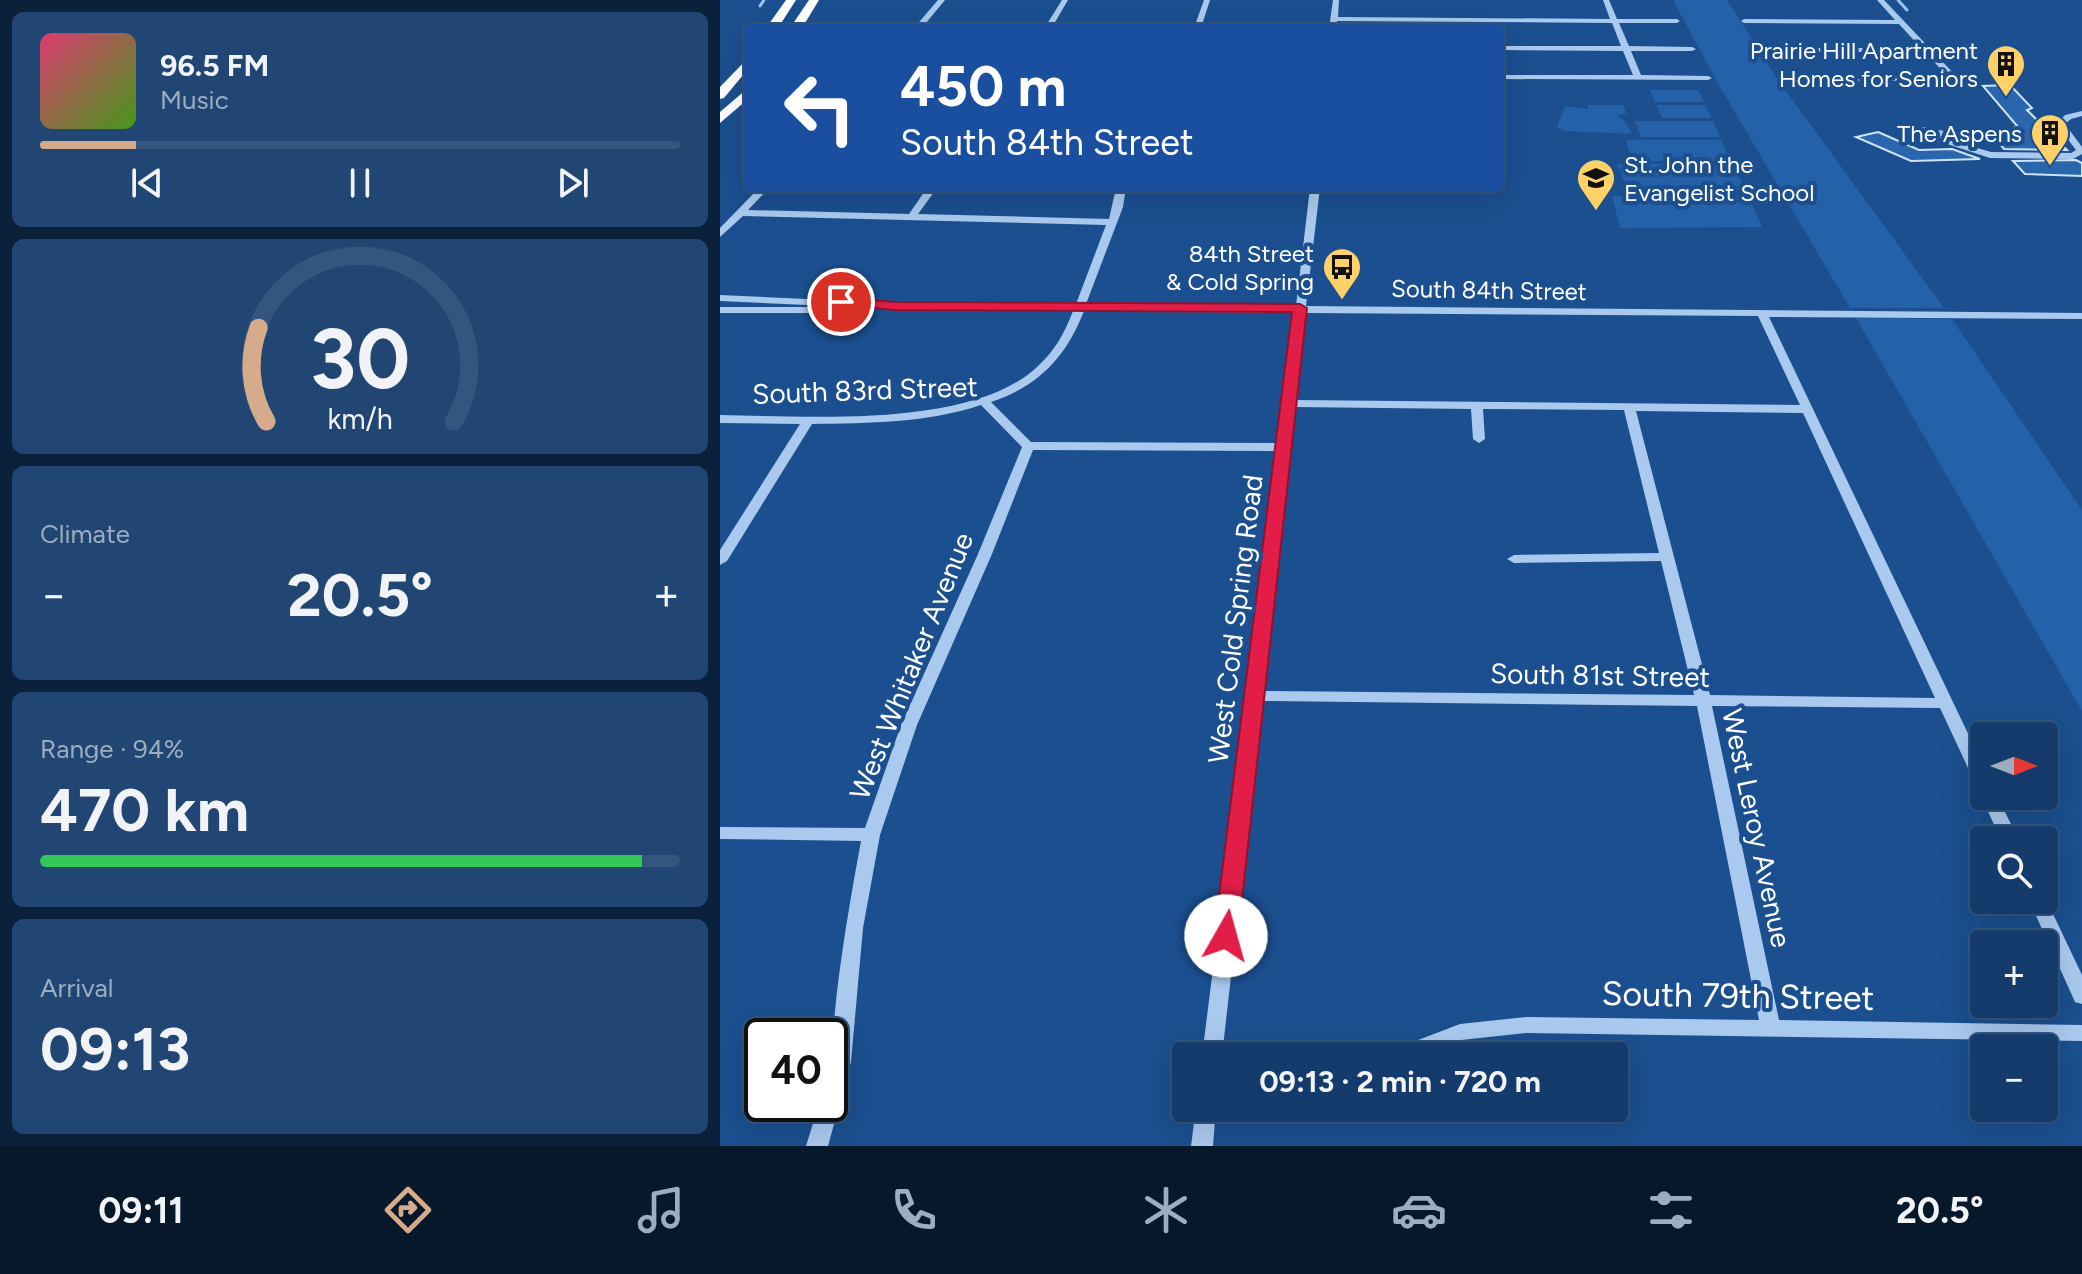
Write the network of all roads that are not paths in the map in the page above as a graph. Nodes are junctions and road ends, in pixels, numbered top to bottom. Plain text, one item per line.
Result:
1 (791, 0) edge
2 (814, 0) edge
3 (942, 0) edge
4 (1065, 0) edge
5 (1207, 0) edge
6 (1336, 0) edge
7 (1606, 0) edge
8 (1880, 0) edge
9 (1614, 20) junction
10 (1677, 21) dead end
11 (1744, 21) dead end
12 (1900, 22) junction
13 (775, 24) edge
14 (799, 24) edge
15 (922, 24) edge
16 (1050, 24) edge
17 (1199, 24) edge
18 (1333, 24) edge
19 (1504, 48) edge
20 (1626, 49) junction
21 (1692, 49) dead end
22 (1760, 50) dead end
23 (1927, 50) junction
24 (744, 67) edge
25 (1504, 77) edge
26 (1638, 78) junction
27 (1708, 78) dead end
28 (1781, 78) dead end
29 (733, 81) junction
30 (720, 87) edge
31 (720, 95) edge
32 (744, 96) edge
33 (744, 108) edge
34 (2082, 113) edge
35 (720, 119) edge
36 (720, 131) edge
37 (1944, 141) dead end
38 (760, 192) edge
39 (929, 192) edge
40 (1120, 192) edge
41 (1314, 192) edge
42 (739, 213) junction
43 (912, 217) junction
44 (1112, 222) junction
45 (720, 234) edge
46 (720, 298) edge
47 (896, 306) junction
48 (1080, 307) junction
49 (1300, 308) junction
50 (720, 310) edge
51 (1762, 313) junction
52 (2082, 316) edge
53 (986, 403) junction
54 (1289, 403) junction
55 (1477, 405) junction
56 (1629, 407) junction
57 (1806, 409) junction
58 (720, 419) edge
59 (809, 419) junction
60 (1479, 439) dead end
61 (1028, 446) junction
62 (1284, 447) junction
63 (1668, 557) junction
64 (1514, 559) dead end
65 (720, 561) edge
66 (1253, 696) junction
67 (1704, 703) junction
68 (1946, 703) junction
69 (1970, 755) edge
70 (720, 833) edge
71 (871, 835) junction
72 (2044, 914) edge
73 (2082, 996) edge
74 (1771, 1028) junction
75 (2082, 1033) edge
76 (1214, 1042) edge
77 (1435, 1042) edge
78 (1205, 1122) edge
79 (817, 1146) edge
80 (1202, 1146) edge

1 - 13 highway
2 - 14 highway
3 - 15 street
4 - 16 street
5 - 17 street
6 - 18 street
7 - 9 street
8 - 12 street
9 - 10 street
9 - 18 street
9 - 20 street
11 - 12 street
12 - 23 street
19 - 20 street
20 - 21 street
20 - 26 street
22 - 23 street
23 - 28 street
24 - 29 highway
25 - 26 street
26 - 27 street
29 - 30 highway
29 - 31 highway
32 - 35 highway
33 - 36 highway
34 - 37 street
38 - 42 street
39 - 43 street
40 - 44 street
41 - 49 street, West Cold Spring Road
42 - 43 street
42 - 45 street
43 - 44 street
44 - 48 street
46 - 47 street, South 84th Street
47 - 48 street, South 84th Street
47 - 50 street, South 84th Street
48 - 49 street, South 84th Street
48 - 53 street
49 - 51 street, South 84th Street
49 - 54 street, West Cold Spring Road
51 - 52 street, South 84th Street
51 - 57 street
53 - 59 street, South 83rd Street
53 - 61 street, South 83rd Street
54 - 55 street
54 - 62 street, West Cold Spring Road
55 - 56 street
55 - 60 street
56 - 57 street
56 - 63 street, West Leroy Avenue
57 - 68 street
58 - 59 street, South 83rd Street
59 - 65 street
61 - 62 street
61 - 71 street, West Whitaker Avenue
62 - 66 street, West Cold Spring Road
63 - 64 street
63 - 67 street, West Leroy Avenue
66 - 67 street, South 81st Street
66 - 76 street, West Cold Spring Road
67 - 68 street, South 81st Street
67 - 74 street, West Leroy Avenue
68 - 69 street
70 - 71 street
71 - 79 street, West Whitaker Avenue
72 - 73 street
74 - 75 street, South 79th Street
74 - 77 street, South 79th Street
78 - 80 street

